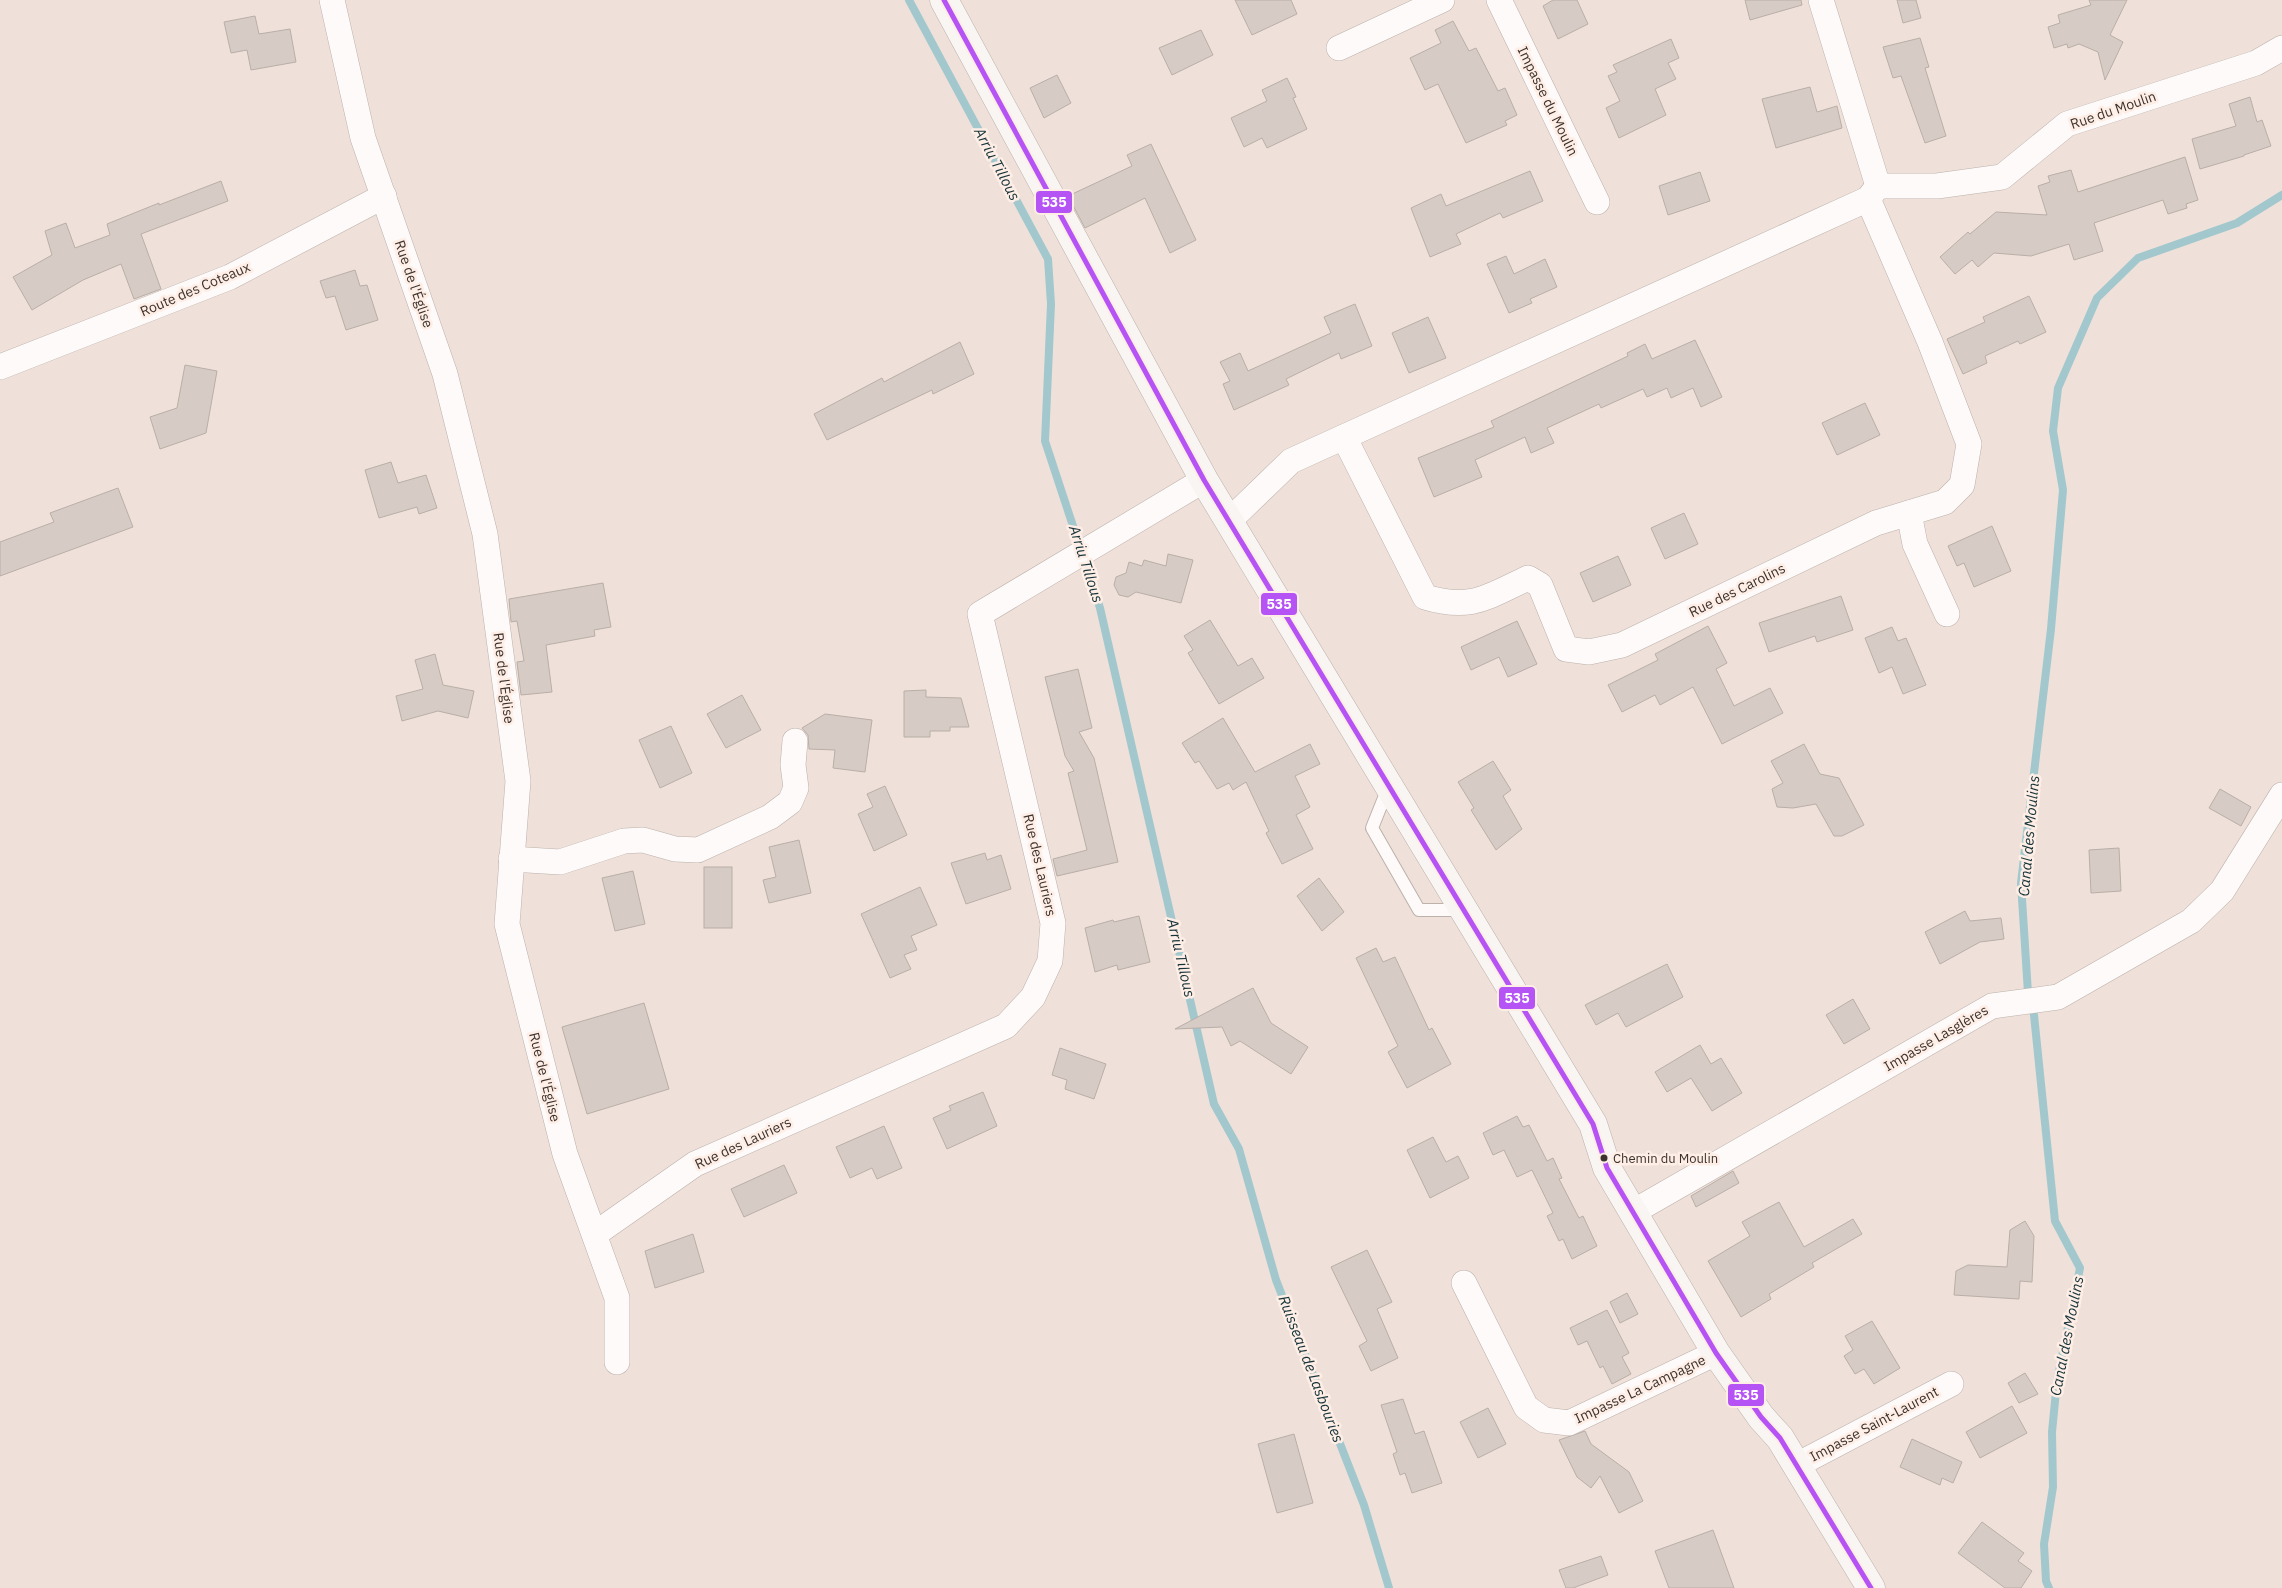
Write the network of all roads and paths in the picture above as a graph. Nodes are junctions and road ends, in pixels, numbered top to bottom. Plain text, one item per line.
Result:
1 (332, 0) edge
2 (944, 0) edge
3 (1442, 0) edge
4 (1499, 0) edge
5 (1821, 0) edge
6 (1339, 48) dead end
7 (2282, 48) edge
8 (1873, 193) junction
9 (384, 196) junction
10 (1597, 202) dead end
11 (0, 367) edge
12 (1344, 437) junction
13 (1204, 480) junction
14 (1909, 513) junction
15 (1229, 521) junction
16 (1947, 614) dead end
17 (795, 741) dead end
18 (1389, 786) junction
19 (2282, 795) edge
20 (512, 859) junction
21 (1461, 904) junction
22 (1632, 1212) junction
23 (595, 1234) junction
24 (1464, 1283) dead end
25 (1716, 1353) junction
26 (617, 1362) dead end
27 (1951, 1384) dead end
28 (1797, 1465) junction
29 (1871, 1588) edge

1 - 9 street, Rue de l'Église
2 - 13 main road
3 - 6 street
4 - 10 street, Impasse du Moulin
5 - 8 street
7 - 8 street, Rue du Moulin
8 - 12 street
8 - 14 street, Rue des Carolins
9 - 11 street, Route des Coteaux
9 - 20 street, Rue de l'Église
12 - 14 street, Rue des Carolins
12 - 15 street
13 - 15 main road
13 - 23 street, Rue des Lauriers
14 - 16 street
15 - 18 main road
17 - 20 street
18 - 21 main road
18 - 21 lane
19 - 22 street, Impasse Lasglères
20 - 23 street, Rue de l'Église
21 - 22 main road
22 - 25 main road
23 - 26 street, Rue de l'Église
24 - 25 street, Impasse La Campagne
25 - 28 main road
27 - 28 street, Impasse Saint-Laurent
28 - 29 main road

